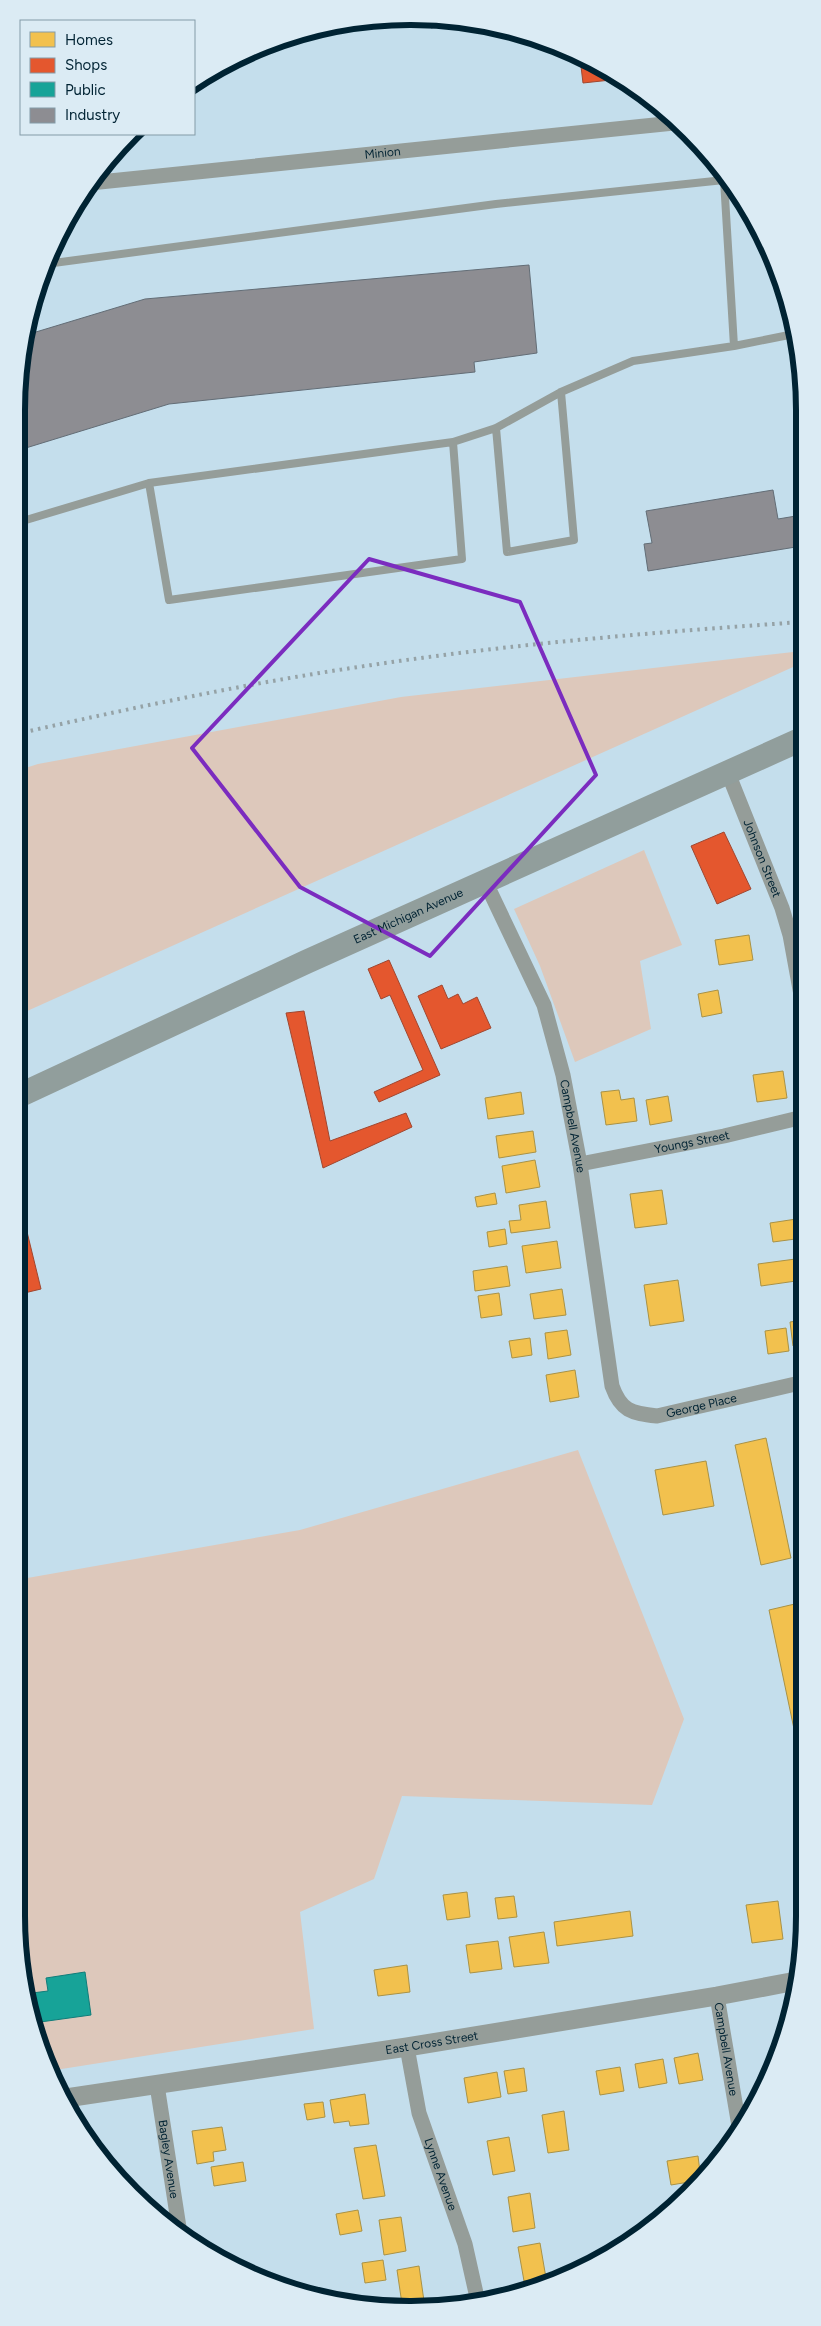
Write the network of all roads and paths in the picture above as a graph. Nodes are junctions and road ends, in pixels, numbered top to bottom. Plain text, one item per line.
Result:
1 (668, 124) edge
2 (719, 180) edge
3 (101, 182) edge
4 (724, 187) edge
5 (54, 263) edge
6 (789, 335) edge
7 (734, 346) junction
8 (561, 392) junction
9 (496, 428) junction
10 (453, 442) junction
11 (149, 482) junction
12 (25, 521) edge
13 (796, 742) edge
14 (728, 772) junction
15 (485, 881) junction
16 (796, 968) edge
17 (25, 1093) edge
18 (796, 1119) edge
19 (580, 1164) junction
20 (796, 1384) edge
21 (612, 1386) joint
22 (790, 1982) edge
23 (718, 1996) junction
24 (407, 2047) junction
25 (157, 2085) junction
26 (71, 2097) edge
27 (738, 2118) edge
28 (178, 2223) edge
29 (477, 2296) edge

1 - 3 street, Minion
2 - 5 lane
4 - 7 lane
6 - 7 lane
7 - 8 lane
8 - 9 lane
8 - 9 lane
9 - 10 lane
10 - 11 lane
10 - 11 lane
11 - 12 lane
13 - 14 main road, East Michigan Avenue
14 - 15 main road, East Michigan Avenue
14 - 16 street, Johnson Street
15 - 17 main road, East Michigan Avenue
15 - 19 street, Campbell Avenue
18 - 19 street, Youngs Street
19 - 21 street, Campbell Avenue
20 - 21 street, George Place
22 - 23 street, East Cross Street
23 - 24 street, East Cross Street
23 - 27 street, Campbell Avenue
24 - 25 street, East Cross Street
24 - 29 street, Lynne Avenue
25 - 26 street, East Cross Street
25 - 28 street, Bagley Avenue

